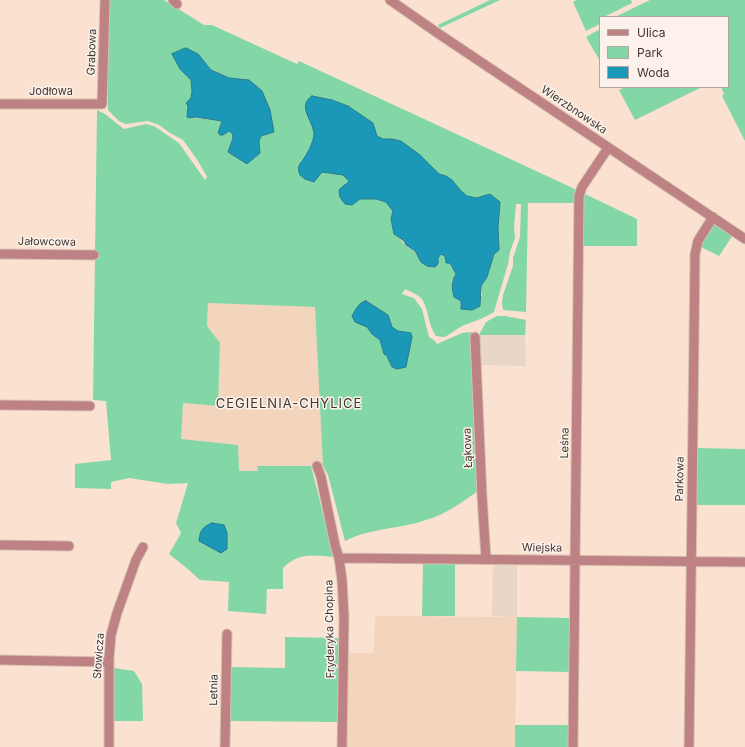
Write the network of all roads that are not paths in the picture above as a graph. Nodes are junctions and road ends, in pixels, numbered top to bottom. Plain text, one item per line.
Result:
1 (106, 0) edge
2 (390, 0) edge
3 (0, 104) edge
4 (102, 104) joint
5 (608, 148) junction
6 (714, 217) junction
7 (745, 239) edge
8 (0, 254) edge
9 (94, 255) dead end
10 (475, 337) dead end
11 (0, 405) edge
12 (90, 406) dead end
13 (317, 466) dead end
14 (0, 545) edge
15 (69, 546) dead end
16 (142, 547) dead end
17 (339, 558) junction
18 (486, 559) junction
19 (576, 560) junction
20 (691, 561) junction
21 (745, 562) edge
22 (227, 634) dead end
23 (0, 660) edge
24 (109, 662) junction
25 (109, 747) edge
26 (224, 747) edge
27 (342, 747) edge
28 (573, 747) edge
29 (689, 747) edge

1 - 4 street, Grabowa
2 - 5 street, Wierzbnowska
3 - 4 street, Jodłowa
5 - 6 street, Wierzbnowska
5 - 19 street, Leśna
6 - 7 street, Wierzbnowska
6 - 20 street, Parkowa
8 - 9 street, Jałowcowa
10 - 18 street, Łąkowa
11 - 12 street
13 - 17 street, Fryderyka Chopina
14 - 15 street
16 - 24 street, Słowicza
17 - 18 street, Wiejska
17 - 27 street, Fryderyka Chopina
18 - 19 street, Wiejska
19 - 20 street, Wiejska
19 - 28 street, Leśna
20 - 21 street, Wiejska
20 - 29 street, Parkowa
22 - 26 street, Letnia
23 - 24 street
24 - 25 street, Słowicza

